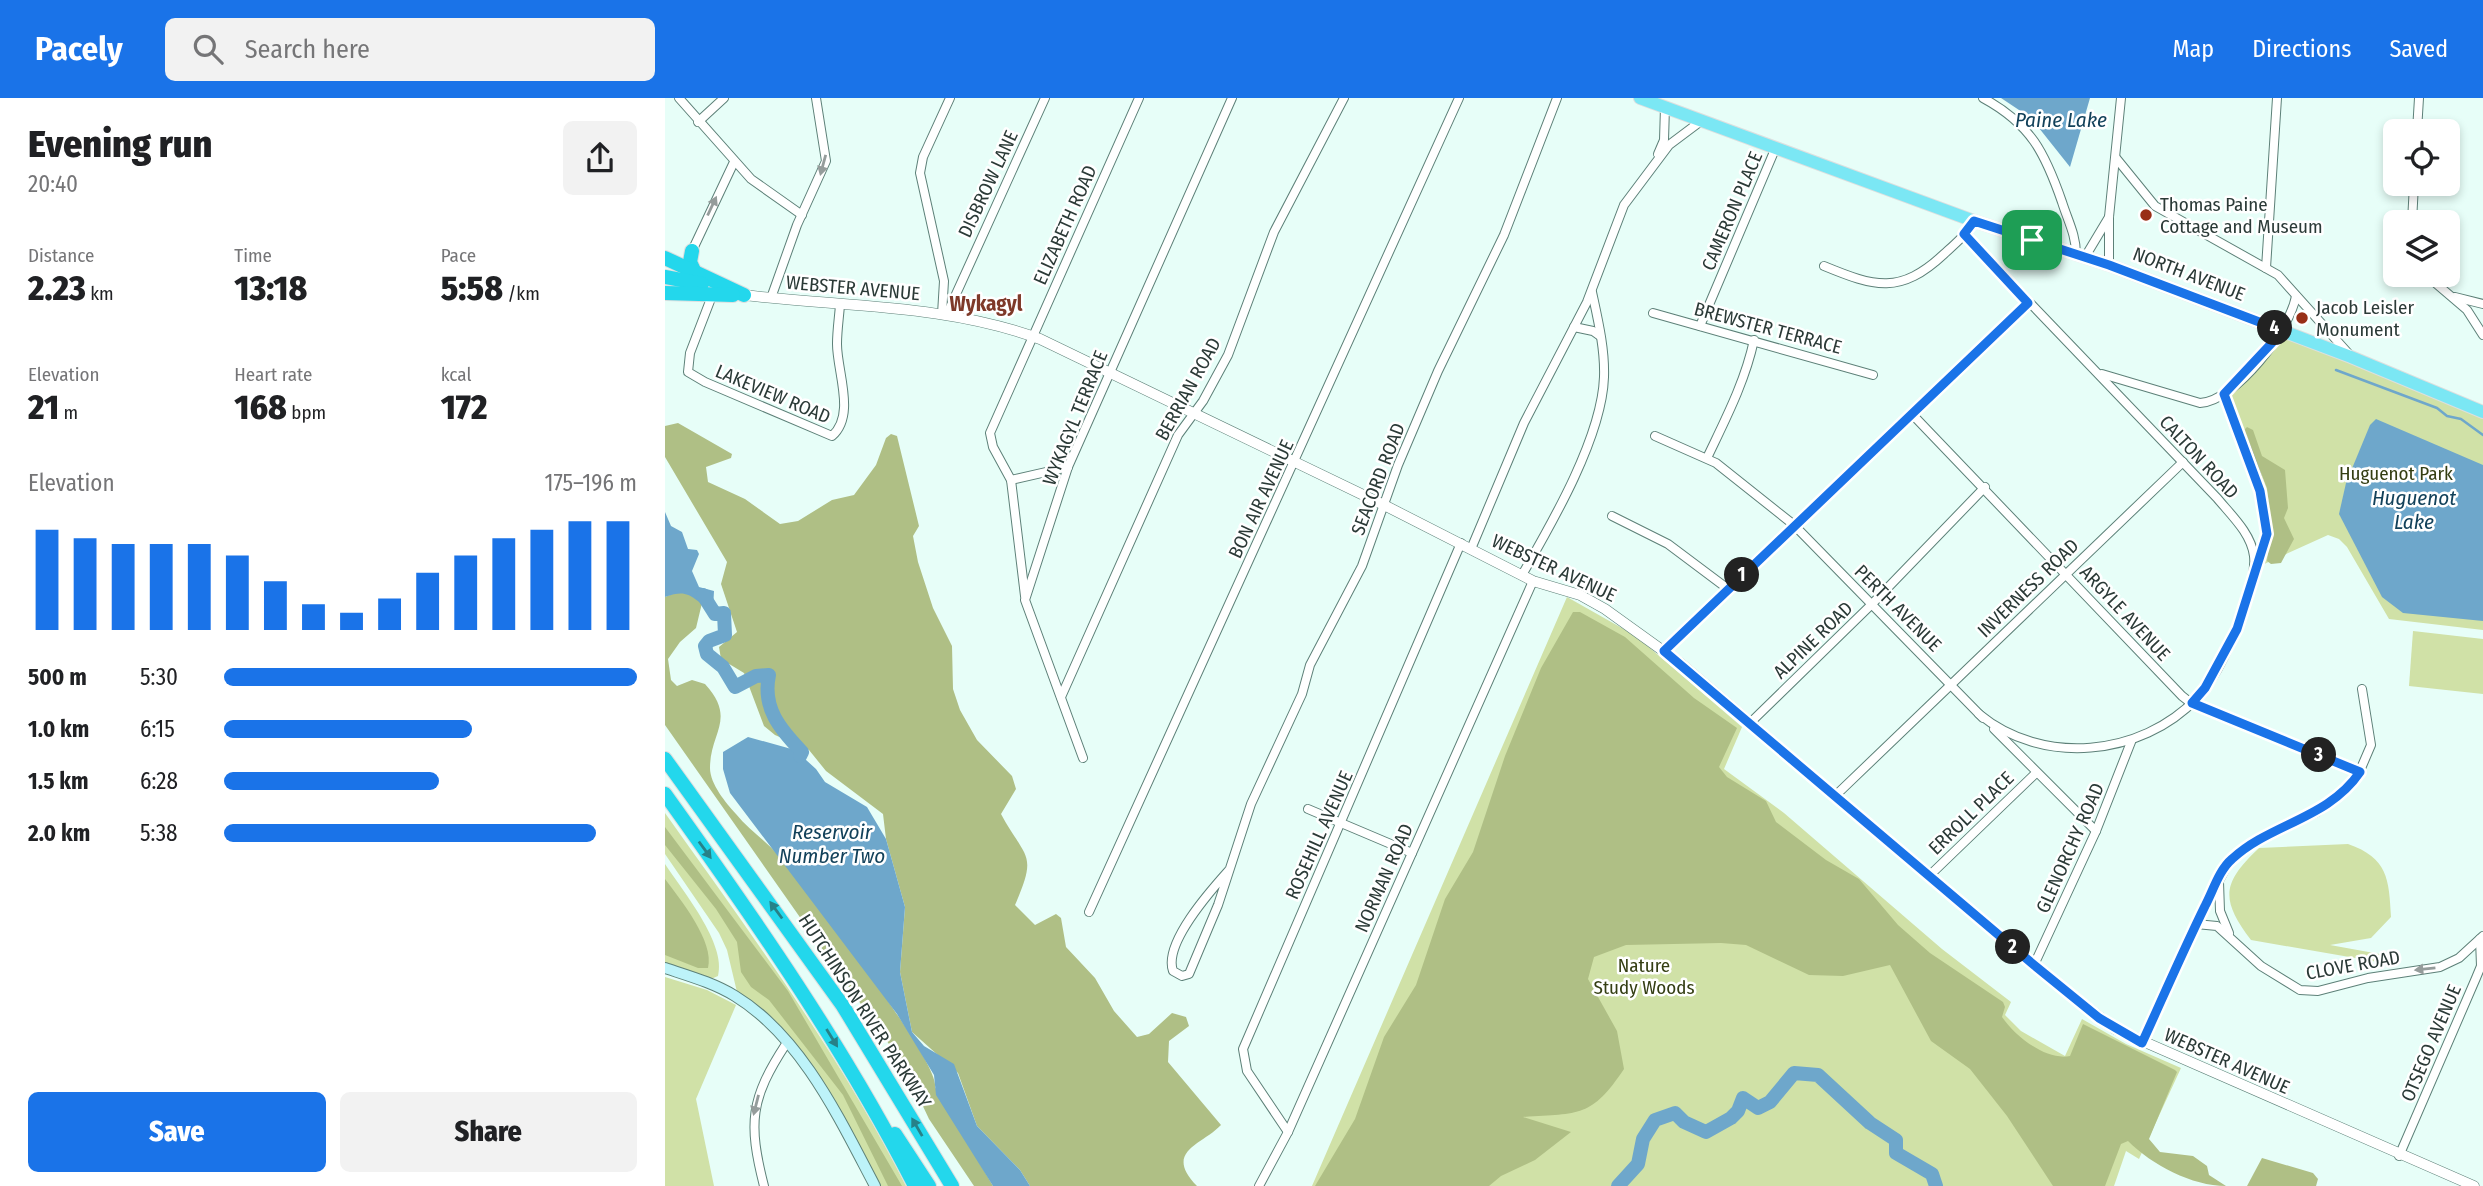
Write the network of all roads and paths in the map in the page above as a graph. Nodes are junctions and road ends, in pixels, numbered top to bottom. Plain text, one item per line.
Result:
1 (679, 98) edge
2 (723, 98) edge
3 (816, 98) edge
4 (950, 98) edge
5 (1045, 98) edge
6 (1139, 98) edge
7 (1232, 98) edge
8 (1345, 98) edge
9 (1459, 98) edge
10 (1557, 98) edge
11 (1640, 98) edge
12 (1983, 98) edge
13 (2121, 98) edge
14 (2277, 98) edge
15 (2419, 98) edge
16 (1665, 107) junction
17 (2418, 119) edge
18 (1701, 121) junction
19 (698, 122) junction
20 (1776, 148) junction
21 (1658, 157) junction
22 (2116, 158) junction
23 (734, 162) junction
24 (802, 215) junction
25 (2109, 217) junction
26 (1974, 221) junction
27 (1964, 234) junction
28 (692, 251) joint
29 (2080, 256) junction
30 (665, 258) edge
31 (1824, 265) dead end
32 (2109, 265) junction
33 (2266, 268) junction
34 (696, 275) junction
35 (665, 277) edge
36 (944, 281) junction
37 (959, 283) junction
38 (2441, 287) edge
39 (1592, 289) junction
40 (665, 293) edge
41 (2449, 294) junction
42 (744, 295) junction
43 (2295, 296) junction
44 (771, 298) junction
45 (710, 301) dead end
46 (2028, 303) junction
47 (2483, 304) edge
48 (840, 305) junction
49 (1653, 313) dead end
50 (944, 314) junction
51 (1700, 326) junction
52 (1574, 327) junction
53 (2283, 331) junction
54 (2483, 335) edge
55 (1033, 336) junction
56 (1600, 336) junction
57 (1754, 340) junction
58 (2351, 357) junction
59 (1109, 373) junction
60 (2099, 373) junction
61 (1873, 375) dead end
62 (2224, 394) junction
63 (2483, 412) edge
64 (1911, 413) junction
65 (1193, 414) junction
66 (1654, 436) dead end
67 (1707, 458) junction
68 (1295, 462) junction
69 (2183, 462) junction
70 (1068, 467) junction
71 (1011, 480) junction
72 (1985, 487) junction
73 (1384, 505) junction
74 (1612, 516) dead end
75 (1794, 525) junction
76 (1461, 543) junction
77 (1471, 549) junction
78 (2253, 572) junction
79 (2066, 573) junction
80 (1522, 575) junction
81 (1533, 581) junction
82 (1728, 589) junction
83 (1025, 600) junction
84 (1872, 604) junction
85 (1664, 651) junction
86 (1951, 685) junction
87 (2363, 690) dead end
88 (1061, 697) junction
89 (2192, 703) junction
90 (1979, 714) junction
91 (1750, 723) junction
92 (2131, 742) junction
93 (1083, 758) dead end
94 (665, 760) edge
95 (2360, 772) junction
96 (2036, 773) junction
97 (665, 794) edge
98 (1835, 796) junction
99 (1308, 809) dead end
100 (1341, 823) junction
101 (2096, 831) junction
102 (1412, 853) junction
103 (1229, 870) junction
104 (2223, 871) junction
105 (1929, 876) junction
106 (1089, 912) dead end
107 (2196, 924) junction
108 (2481, 938) edge
109 (2235, 941) junction
110 (2034, 965) junction
111 (665, 968) edge
112 (2142, 1043) junction
113 (786, 1044) junction
114 (868, 1100) junction
115 (1288, 1132) junction
116 (2399, 1156) junction
117 (764, 1186) edge
118 (874, 1186) edge
119 (915, 1186) edge
120 (929, 1186) edge
121 (952, 1186) edge
122 (1259, 1186) edge
123 (2473, 1186) edge

1 - 19 street
2 - 19 street
3 -> 24 street
4 - 36 street
5 - 37 street, DISBROW LANE
6 - 55 street, ELIZABETH ROAD
7 - 59 street, WYKAGYL TERRACE
8 - 65 street, BERRIAN ROAD
9 - 68 street, BON AIR AVENUE
10 - 73 street, SEACORD ROAD
11 - 16 main road, NORTH AVENUE
12 - 29 street
13 - 22 street
14 - 33 street
15 - 17 street
16 - 18 main road, NORTH AVENUE
16 - 21 street
18 - 20 main road, NORTH AVENUE
18 - 21 street
19 - 23 street
20 - 26 main road, NORTH AVENUE
20 - 51 street, CAMERON PLACE
21 - 39 street
22 - 25 street
22 - 33 street
23 - 24 street
28 -> 23 street
24 - 44 street
25 - 29 street
25 - 32 street
26 - 27 street
26 - 29 main road, NORTH AVENUE
27 - 31 street
27 - 46 street, CALTON ROAD
28 - 34 highway
29 - 32 main road, NORTH AVENUE
30 - 34 highway
32 - 53 main road, NORTH AVENUE
33 - 43 street
34 - 42 highway
35 - 42 highway
36 - 37 street
36 - 50 street
37 - 50 street, DISBROW LANE
38 - 41 street
39 - 52 street
39 - 56 street
40 - 42 highway
41 - 47 street
41 - 54 street
42 - 44 street, WEBSTER AVENUE
43 - 53 street
43 - 58 street
44 - 48 street, WEBSTER AVENUE
45 - 48 street, LAKEVIEW ROAD
46 - 60 street, CALTON ROAD
46 - 64 street
48 - 50 street, WEBSTER AVENUE
49 - 51 street, BREWSTER TERRACE
50 - 55 street, WEBSTER AVENUE
51 - 57 street, BREWSTER TERRACE
52 - 56 street
52 - 77 street
53 - 58 main road, NORTH AVENUE
53 - 62 street
55 - 59 street, WEBSTER AVENUE
55 - 71 street, ELIZABETH ROAD
56 - 80 street
57 - 61 street, BREWSTER TERRACE
57 - 67 street
58 - 63 main road, NORTH AVENUE
59 - 65 street, WEBSTER AVENUE
59 - 70 street, WYKAGYL TERRACE
60 - 62 street
60 - 69 street, CALTON ROAD
62 - 78 street
64 - 72 street, ARGYLE AVENUE
64 - 75 street
65 - 68 street, WEBSTER AVENUE
65 - 88 street, BERRIAN ROAD
66 - 67 street, PERTH AVENUE
67 - 75 street, PERTH AVENUE
68 - 73 street, WEBSTER AVENUE
68 - 106 street, BON AIR AVENUE
69 - 78 street, CALTON ROAD
69 - 79 street, INVERNESS ROAD
70 - 71 street
70 - 83 street, WYKAGYL TERRACE
71 - 83 street, ELIZABETH ROAD
72 - 79 street, ARGYLE AVENUE
72 - 84 street, ALPINE ROAD
73 - 76 street, WEBSTER AVENUE
73 - 103 street, SEACORD ROAD
74 - 82 street
75 - 82 street
75 - 84 street, PERTH AVENUE
76 - 77 street, WEBSTER AVENUE
76 - 100 street, ROSEHILL AVENUE
77 - 80 street, WEBSTER AVENUE
78 - 89 street, CALTON ROAD
79 - 86 street, INVERNESS ROAD
79 - 89 street, ARGYLE AVENUE
80 - 81 street, WEBSTER AVENUE
81 - 85 street, WEBSTER AVENUE
81 - 102 street, NORMAN ROAD
82 - 85 street
83 - 88 street
84 - 86 street, PERTH AVENUE
84 - 91 street, ALPINE ROAD
85 - 91 street, WEBSTER AVENUE
86 - 90 street, PERTH AVENUE
86 - 98 street, INVERNESS ROAD
87 - 95 street
88 - 93 street
89 - 92 street, CALTON ROAD
89 - 95 street, ARGYLE AVENUE
90 - 92 street, CALTON ROAD
90 - 96 street, PERTH AVENUE
91 - 98 street, WEBSTER AVENUE
92 - 101 street, GLENORCHY ROAD
121 -> 94 highway, HUTCHINSON RIVER PARKWAY
95 - 104 street
96 - 101 street, PERTH AVENUE
96 - 105 street, ERROLL PLACE
97 -> 114 highway
98 - 105 street, WEBSTER AVENUE
99 - 100 street
100 - 102 street
100 - 115 street, ROSEHILL AVENUE
101 - 110 street, GLENORCHY ROAD
102 - 115 street, NORMAN ROAD
103 - 103 street, SEACORD ROAD
104 - 107 street
104 - 109 street, CLOVE ROAD
105 - 110 street, WEBSTER AVENUE
107 - 109 street, CLOVE ROAD
107 - 112 street
108 -> 109 street, CLOVE ROAD
108 - 116 street, OTSEGO AVENUE
110 - 112 street, WEBSTER AVENUE
111 - 113 main road
112 - 116 street, WEBSTER AVENUE
113 -> 117 street
113 - 118 main road
114 - 119 highway
114 - 120 highway
115 - 122 street, NORMAN ROAD
116 - 123 street, WEBSTER AVENUE

